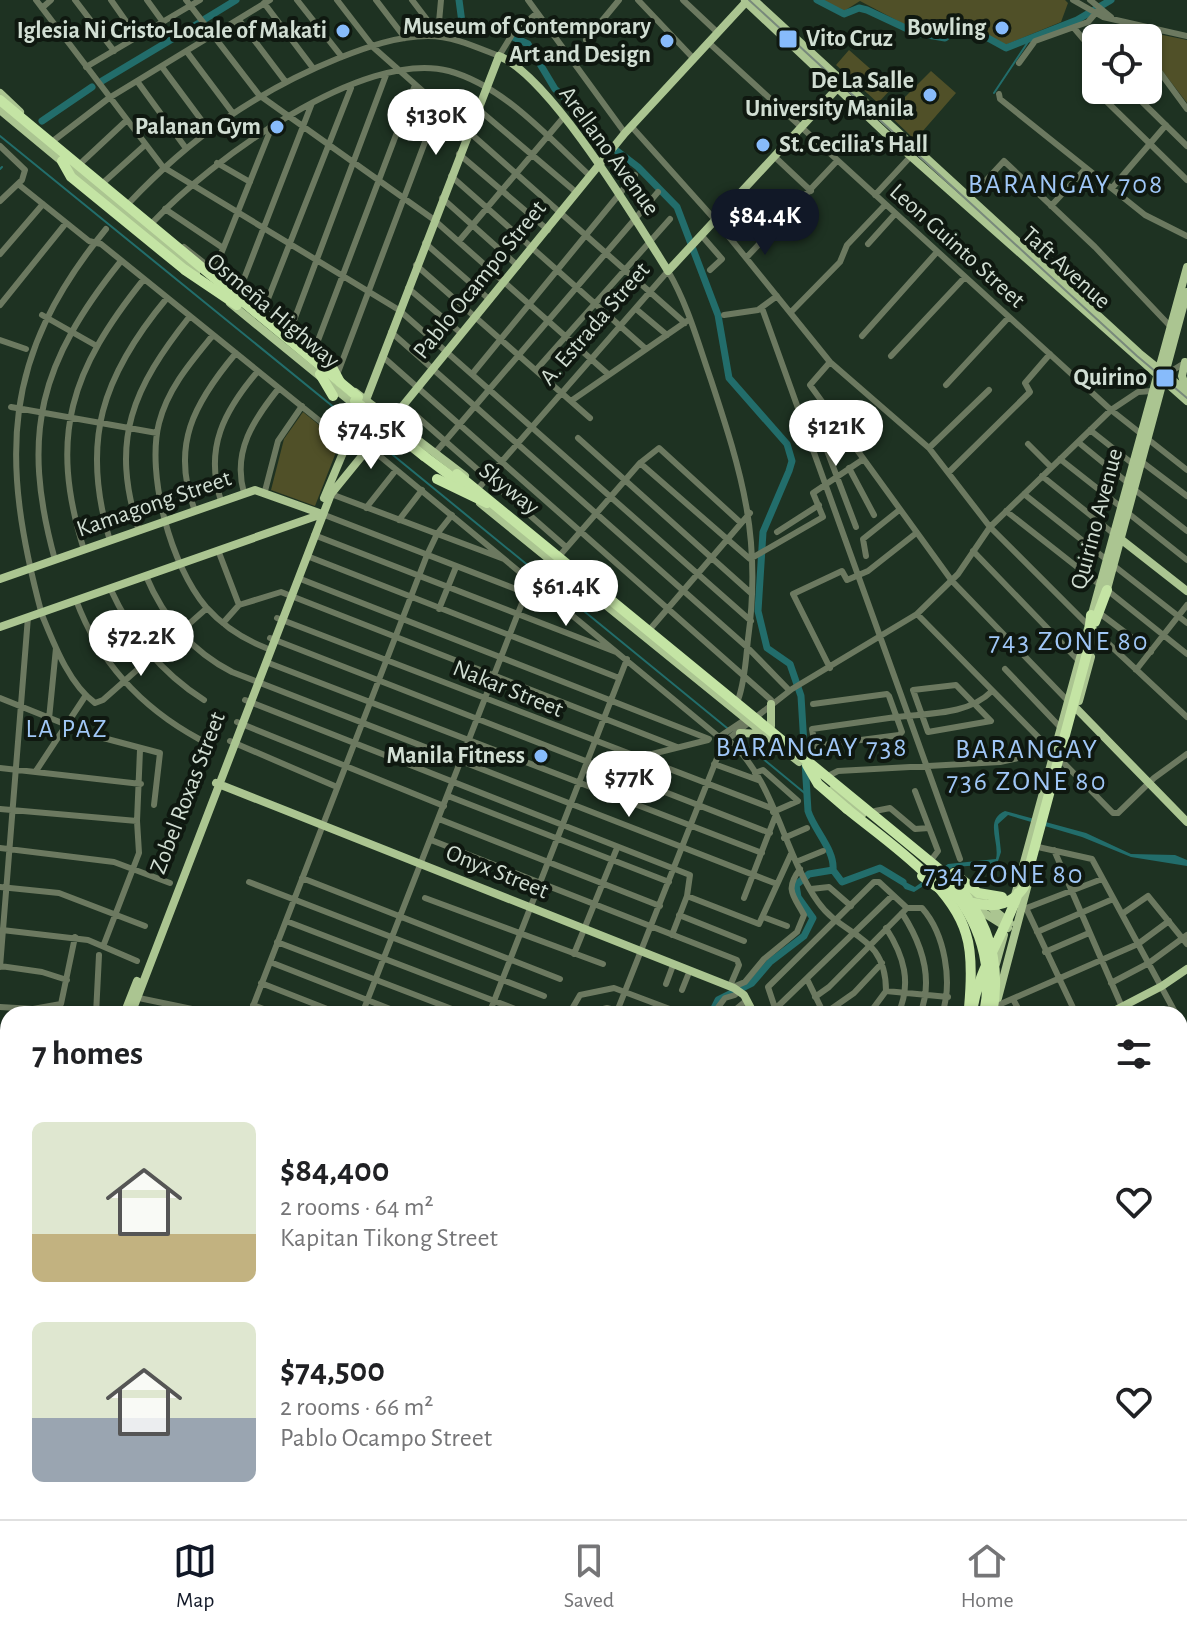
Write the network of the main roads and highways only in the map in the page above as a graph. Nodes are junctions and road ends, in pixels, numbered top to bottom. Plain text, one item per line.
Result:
1 (744, 2) edge
2 (499, 56) joint
3 (840, 85) junction
4 (0, 97) edge
5 (4, 111) edge
6 (26, 126) junction
7 (892, 132) junction
8 (62, 161) junction
9 (600, 165) junction
10 (182, 246) junction
11 (1187, 267) edge
12 (668, 271) joint
13 (1187, 292) edge
14 (237, 305) junction
15 (1111, 332) junction
16 (1164, 350) junction
17 (1139, 353) junction
18 (1186, 361) edge
19 (320, 374) junction
20 (1161, 375) junction
21 (338, 380) junction
22 (372, 385) junction
23 (1184, 393) edge
24 (357, 394) junction
25 (333, 396) dead end
26 (1187, 401) edge
27 (364, 405) junction
28 (1157, 407) junction
29 (389, 424) junction
30 (1145, 437) junction
31 (437, 479) dead end
32 (478, 488) junction
33 (487, 503) junction
34 (304, 507) junction
35 (319, 514) junction
36 (303, 520) junction
37 (1117, 536) junction
38 (0, 579) edge
39 (1103, 587) junction
40 (1187, 591) edge
41 (288, 598) junction
42 (1094, 624) junction
43 (0, 627) edge
44 (272, 639) junction
45 (1080, 661) junction
46 (255, 682) junction
47 (1067, 700) junction
48 (771, 702) road end
49 (1077, 709) junction
50 (752, 717) junction
51 (767, 730) junction
52 (740, 733) road end
53 (798, 748) dead end
54 (806, 764) junction
55 (215, 785) junction
56 (1186, 820) edge
57 (866, 824) junction
58 (919, 851) junction
59 (1024, 871) junction
60 (935, 879) junction
61 (1013, 900) junction
62 (978, 904) junction
63 (988, 912) junction
64 (1006, 924) junction
65 (1017, 928) junction
66 (641, 954) junction
67 (997, 960) junction
68 (1187, 969) edge
69 (733, 990) junction
70 (134, 997) junction
71 (129, 1006) edge
72 (132, 1006) edge
73 (748, 1006) edge
74 (971, 1006) edge
75 (974, 1006) edge
76 (985, 1006) edge
77 (985, 1006) edge
78 (994, 1006) edge
79 (995, 1006) edge
80 (1130, 1006) edge

1 - 3 main road, Taft Avenue
1 - 9 main road, Pablo Ocampo Street
2 - 9 main road, Arellano Avenue
2 - 22 main road, Zobel Roxas Street
3 - 7 main road, Taft Avenue
3 - 12 main road, A. Estrada Street
4 - 5 main road, Osmeña Highway
4 - 6 main road, Osmeña Highway
4 - 21 highway, Skyway, bridge
5 - 6 main road, Osmeña Highway
5 - 14 highway, Skyway, bridge
6 - 8 main road, Osmeña Highway
6 - 10 main road, Osmeña Highway
7 - 15 main road, Taft Avenue
7 - 15 main road, Taft Avenue
8 - 14 highway, bridge
8 - 27 main road, Osmeña Highway
9 - 12 main road, Arellano Avenue
9 - 29 main road, Pablo Ocampo Street
10 - 21 main road, Osmeña Highway
10 - 21 highway, bridge
11 - 16 main road, Quirino Avenue
13 - 20 main road, Quirino Avenue
14 - 19 highway, Skyway
15 - 17 main road, Taft Avenue
15 - 20 main road, Taft Avenue
16 - 17 main road
16 - 20 main road, Quirino Avenue
17 - 20 main road, Taft Avenue
18 - 23 main road
19 - 25 highway, bridge
19 - 33 highway, Skyway, bridge
20 - 23 main road, Taft Avenue
20 - 28 main road, Quirino Avenue
20 - 30 main road, Quirino Avenue
21 - 24 main road, Osmeña Highway
21 - 58 highway, Skyway, bridge
22 - 24 main road
22 - 27 main road, Zobel Roxas Street
23 - 26 main road, Taft Avenue
23 - 28 main road
24 - 27 main road, Osmeña Highway
27 - 29 main road, Osmeña Highway
27 - 35 main road, Zobel Roxas Street
28 - 30 main road, Quirino Avenue
29 - 32 main road, Osmeña Highway
29 - 32 main road, Osmeña Highway
29 - 35 main road, Pablo Ocampo Street
29 - 50 main road, Osmeña Highway
30 - 37 main road, Quirino Avenue
31 - 33 highway, bridge
32 - 50 main road, Osmeña Highway
33 - 54 highway, Skyway, bridge
34 - 35 main road, Kamagong Street
34 - 36 main road
34 - 38 main road, Kamagong Street
35 - 36 main road
35 - 41 main road, Zobel Roxas Street
35 - 41 main road, Zobel Roxas Street
36 - 43 main road
37 - 39 main road, Quirino Avenue
37 - 40 main road
39 - 42 highway
39 - 42 main road, Quirino Avenue
41 - 44 main road, Zobel Roxas Street
42 - 45 highway
42 - 49 main road, Quirino Avenue
42 - 57 highway, bridge
44 - 46 main road, Zobel Roxas Street
44 - 46 main road, Zobel Roxas Street
45 - 47 main road
45 - 59 highway, bridge
46 - 55 main road, Zobel Roxas Street
47 - 49 main road
47 - 61 main road
48 - 51 main road
49 - 56 main road
49 - 65 main road, Quirino Avenue, bridge
50 - 51 main road, Osmeña Highway
51 - 52 main road
51 - 53 main road, Osmeña Highway
51 - 54 main road, Osmeña Highway
54 - 57 highway, bridge
54 - 60 main road, Osmeña Highway
54 - 62 main road, Osmeña Highway
54 - 76 highway, Skyway, bridge
55 - 66 main road, Onyx Street
55 - 70 main road, Zobel Roxas Street
57 - 60 highway
58 - 59 highway, bridge
58 - 78 highway, Skyway, bridge
59 - 75 highway, bridge
60 - 62 main road, Osmeña Highway
60 - 74 highway
61 - 63 main road
61 - 64 main road
62 - 63 main road, Osmeña Highway
63 - 64 main road, Osmeña Highway
63 - 67 main road
64 - 65 main road, Osmeña Highway
64 - 67 main road
65 - 79 main road, Quirino Avenue
66 - 69 main road, Onyx Street
66 - 69 main road, Onyx Street
67 - 77 main road
68 - 80 main road
69 - 73 main road
70 - 71 main road, Zobel Roxas Street
70 - 72 main road, Zobel Roxas Street

